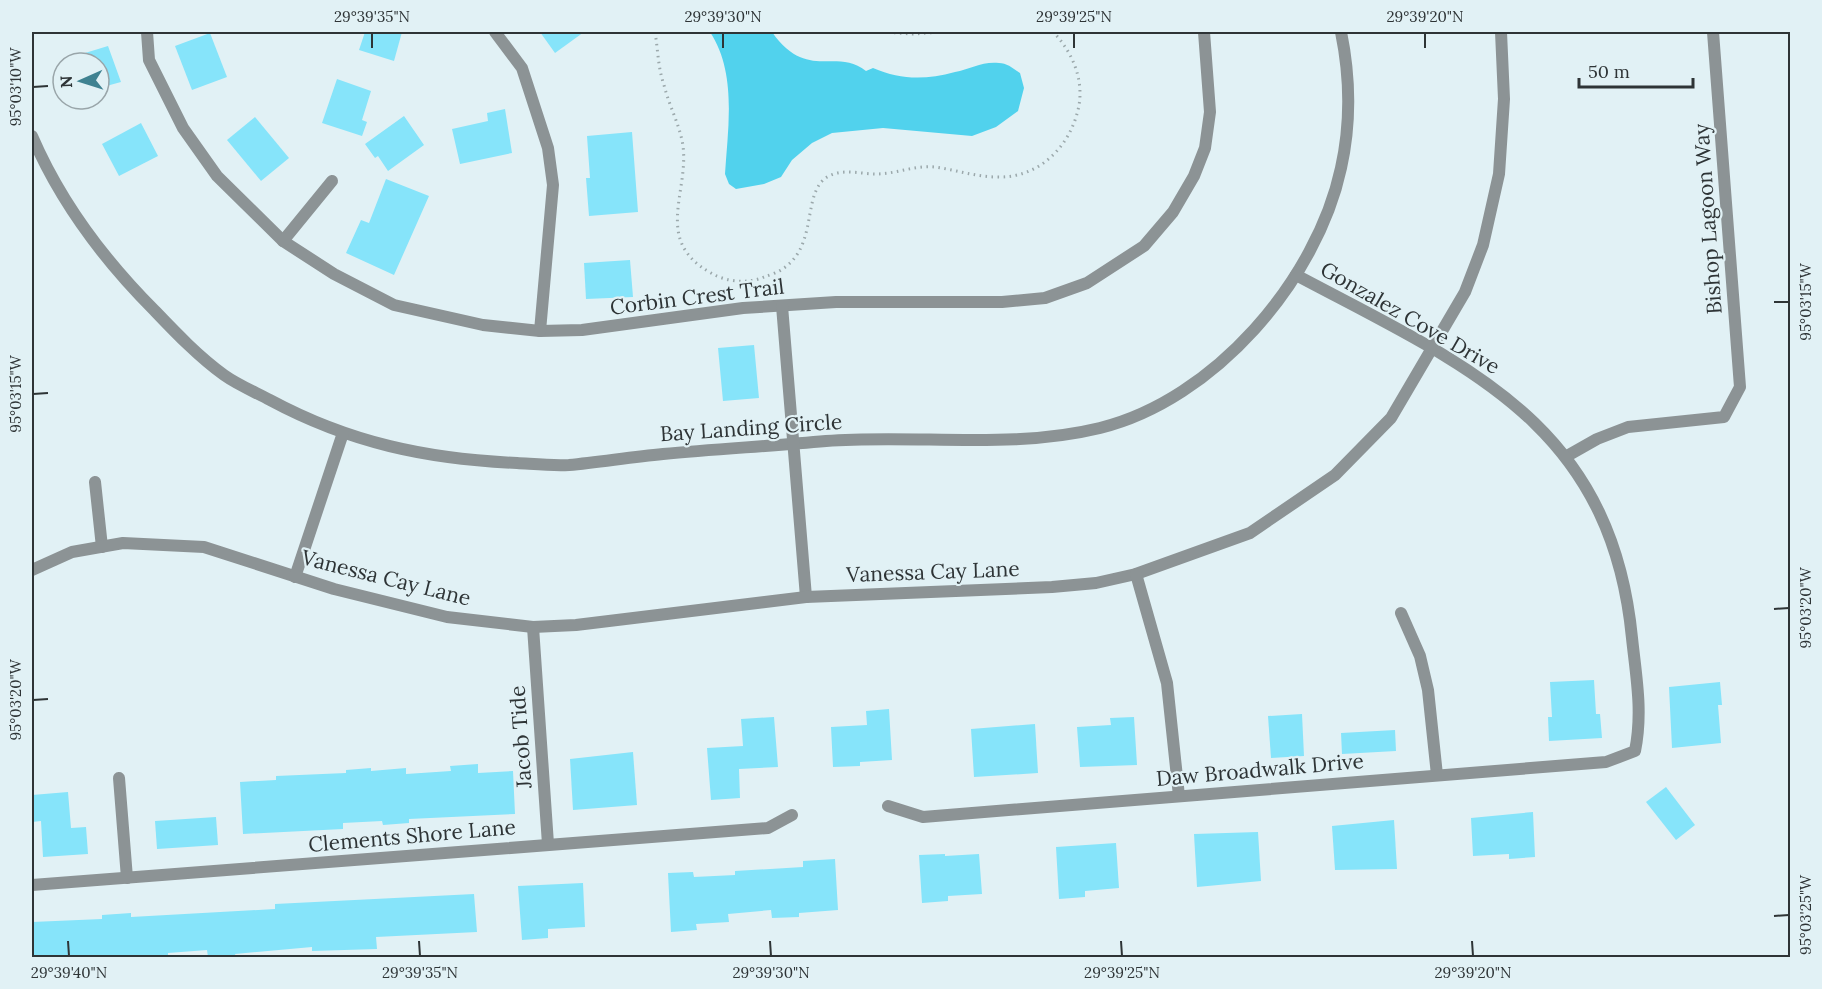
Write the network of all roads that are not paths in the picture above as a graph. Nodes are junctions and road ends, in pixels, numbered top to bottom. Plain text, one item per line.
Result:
1 (147, 32) edge
2 (495, 32) edge
3 (1204, 32) edge
4 (1341, 32) edge
5 (1501, 32) edge
6 (1713, 32) edge
7 (32, 136) edge
8 (332, 181) dead end
9 (284, 241) junction
10 (1296, 275) junction
11 (782, 306) junction
12 (540, 331) junction
13 (1434, 349) junction
14 (343, 433) junction
15 (794, 444) junction
16 (1567, 456) junction
17 (95, 482) dead end
18 (102, 547) junction
19 (32, 570) edge
20 (1136, 574) junction
21 (295, 577) junction
22 (806, 597) junction
23 (1401, 613) dead end
24 (533, 627) junction
25 (1635, 751) joint
26 (1437, 775) junction
27 (119, 777) dead end
28 (1179, 796) junction
29 (888, 806) dead end
30 (792, 815) dead end
31 (548, 844) junction
32 (127, 878) junction
33 (32, 885) edge

1 - 9 street, Corbin Crest Trail
2 - 12 street
3 - 11 street, Corbin Crest Trail
4 - 10 street, Bay Landing Circle
5 - 13 street, Vanessa Cay Lane
6 - 16 street, Bishop Lagoon Way
7 - 14 street, Bay Landing Circle
8 - 9 street
9 - 12 street, Corbin Crest Trail
10 - 13 street, Gonzalez Cove Drive
10 - 15 street, Bay Landing Circle
11 - 12 street, Corbin Crest Trail
11 - 15 street
13 - 16 street, Gonzalez Cove Drive
13 - 20 street, Vanessa Cay Lane
14 - 15 street, Bay Landing Circle
14 - 21 street
15 - 22 street
16 - 25 street, Gonzalez Cove Drive
17 - 18 street
18 - 19 street, Vanessa Cay Lane
18 - 21 street, Vanessa Cay Lane
20 - 22 street, Vanessa Cay Lane
20 - 28 street
21 - 24 street, Vanessa Cay Lane
22 - 24 street, Vanessa Cay Lane
23 - 26 street
24 - 31 street, Jacob Tide
25 - 26 street, Daw Broadwalk Drive
26 - 28 street, Daw Broadwalk Drive
27 - 32 street
28 - 29 street, Daw Broadwalk Drive
30 - 31 street, Clements Shore Lane
31 - 32 street, Clements Shore Lane
32 - 33 street, Clements Shore Lane

